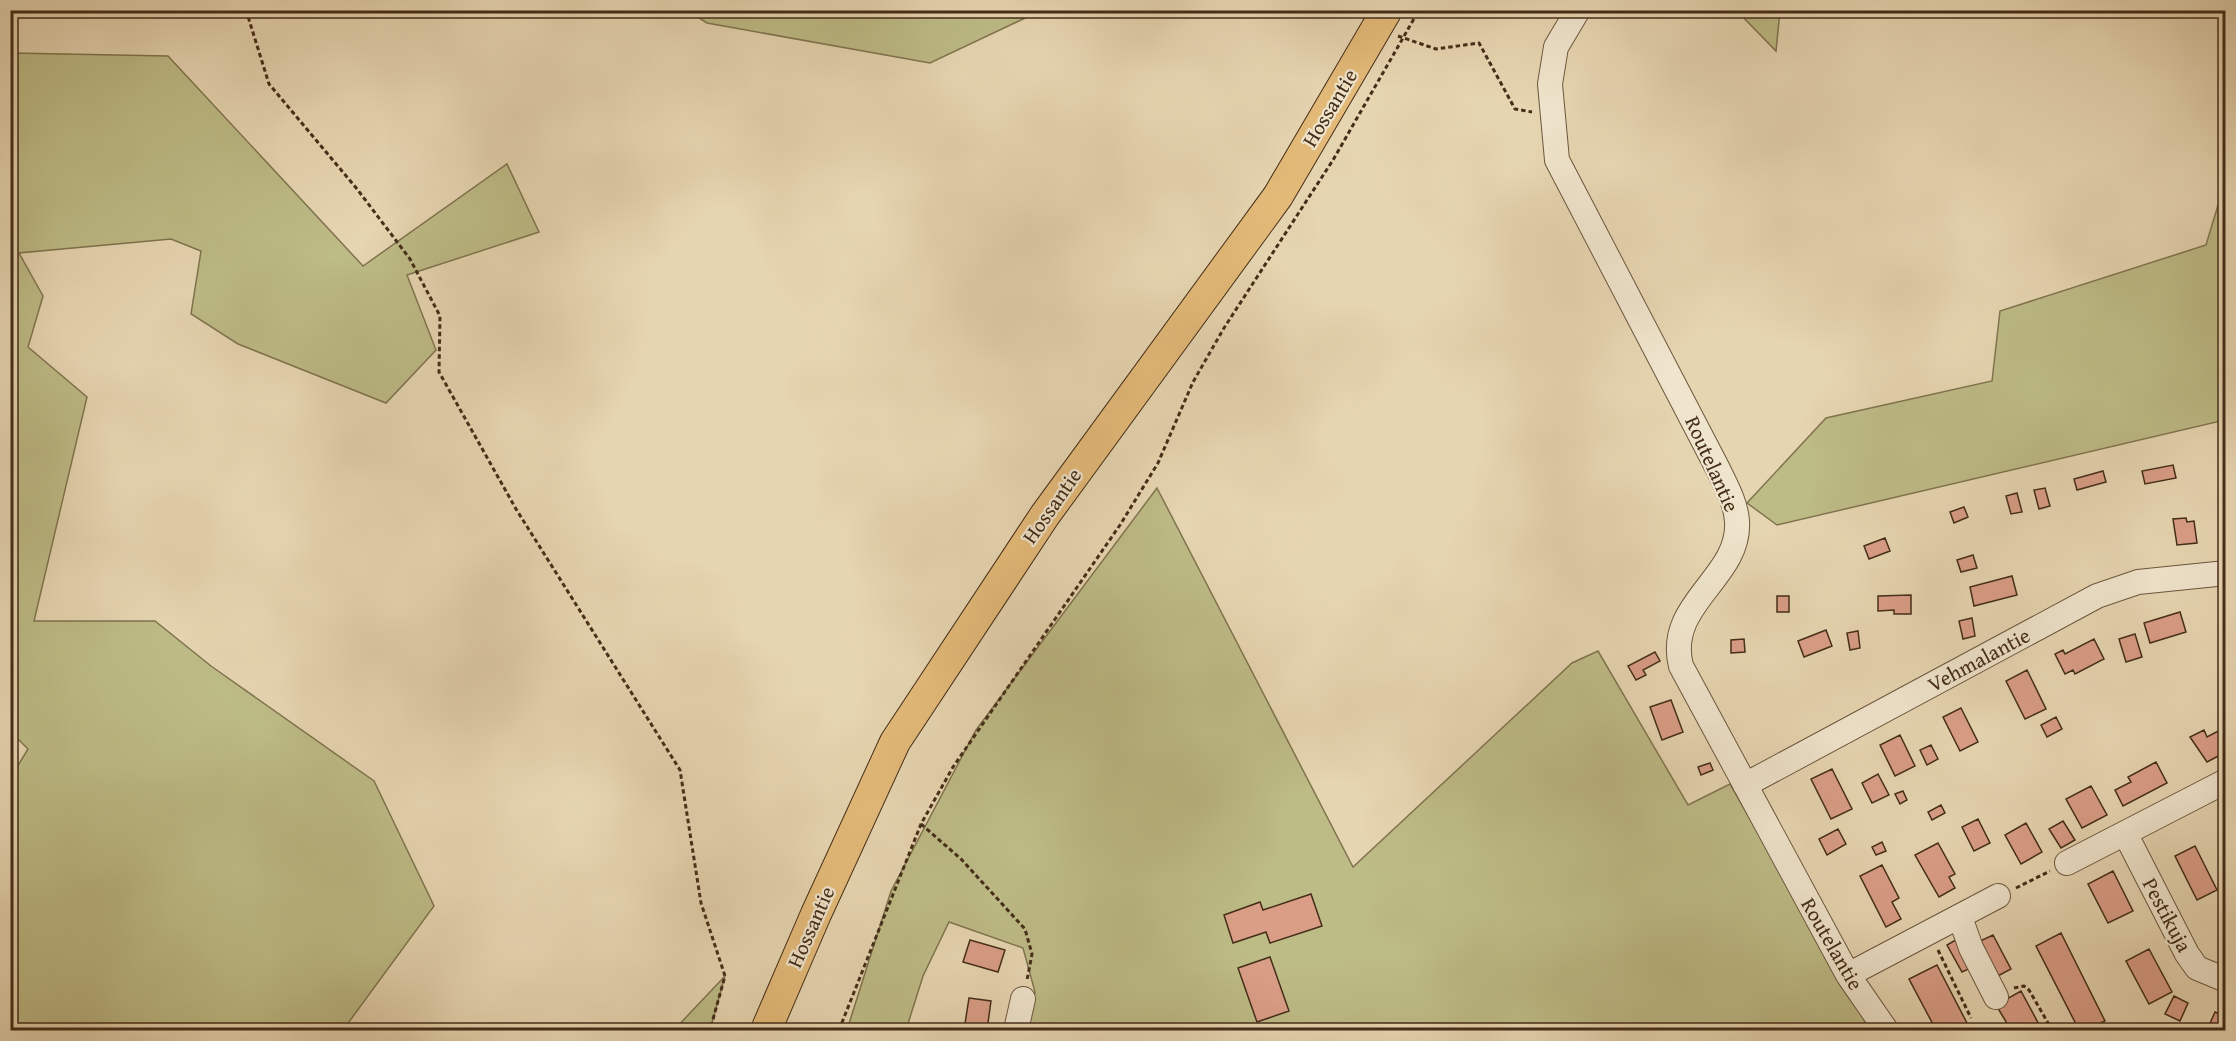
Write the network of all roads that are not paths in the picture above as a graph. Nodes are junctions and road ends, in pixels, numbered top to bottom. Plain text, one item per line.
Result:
1 (1578, 10) edge
2 (1390, 25) edge
3 (2226, 573) edge
4 (2226, 781) edge
5 (1745, 785) junction
6 (2125, 833) junction
7 (2067, 863) road end
8 (1998, 896) road end
9 (1960, 916) junction
10 (1848, 975) junction
11 (2226, 980) edge
12 (1996, 997) road end
13 (1023, 999) road end
14 (766, 1030) edge
15 (1016, 1030) edge
16 (1886, 1030) edge

1 - 5 street, Routelantie
2 - 14 main road, Hossantie
3 - 5 street, Vehmalantie
4 - 6 street
5 - 10 street, Routelantie
6 - 7 street
6 - 11 street, Pestikuja
8 - 9 street
9 - 10 street
9 - 12 street
10 - 16 street, Routelantie
13 - 15 street

